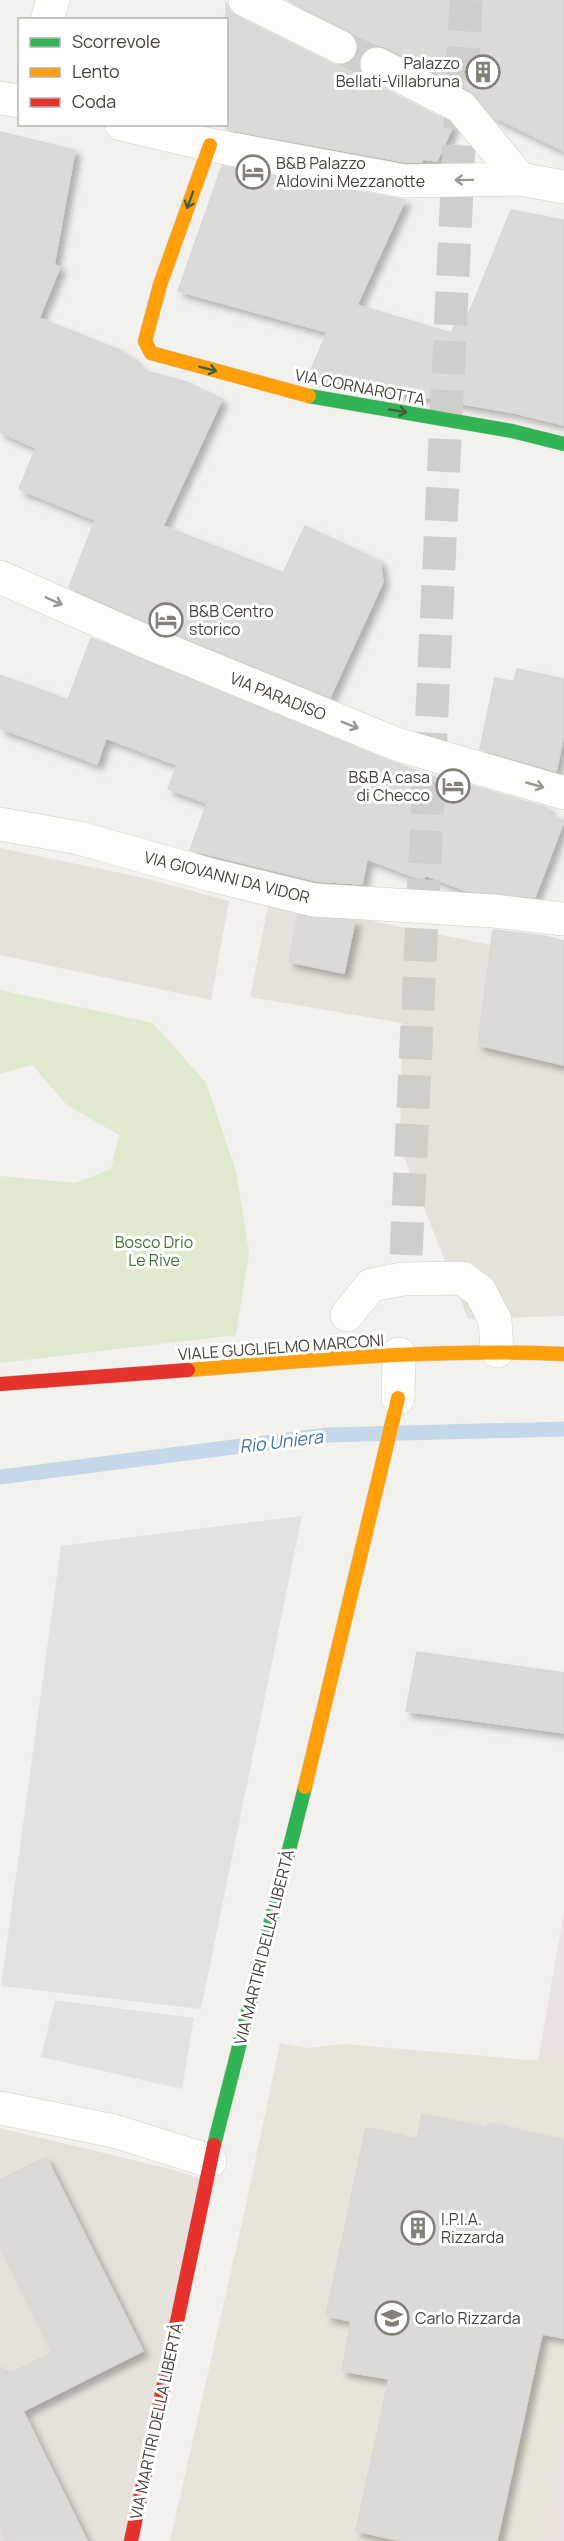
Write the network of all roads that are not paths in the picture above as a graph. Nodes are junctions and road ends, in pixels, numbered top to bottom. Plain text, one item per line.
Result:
1 (53, 0) edge
2 (245, 0) edge
3 (48, 18) edge
4 (340, 47) tunnel mouth
5 (377, 64) tunnel mouth
6 (0, 98) edge
7 (18, 101) edge
8 (129, 126) edge
9 (210, 145) junction
10 (520, 179) junction
11 (564, 187) edge
12 (564, 444) edge
13 (0, 578) edge
14 (564, 794) edge
15 (0, 824) edge
16 (564, 919) edge
17 (347, 1315) dead end
18 (498, 1351) junction
19 (399, 1354) junction
20 (564, 1354) edge
21 (0, 1384) edge
22 (397, 1403) joint
23 (0, 2108) edge
24 (210, 2160) junction
25 (131, 2541) edge

1 - 3 street
2 - 4 street
5 - 10 street
6 - 7 street
8 - 9 street
10 -> 9 street
9 -> 12 street, VIA CORNAROTTA
10 - 11 street
13 -> 14 street, VIA PARADISO
15 - 16 street, VIA GIOVANNI DA VIDOR
17 - 18 street
18 - 19 street, VIALE GUGLIELMO MARCONI
18 - 20 street, VIALE GUGLIELMO MARCONI
19 - 21 street, VIALE GUGLIELMO MARCONI
19 - 22 street, VIA MARTIRI DELLA LIBERTÀ
22 - 24 street, VIA MARTIRI DELLA LIBERTÀ
23 - 24 street
24 - 25 street, VIA MARTIRI DELLA LIBERTÀ

